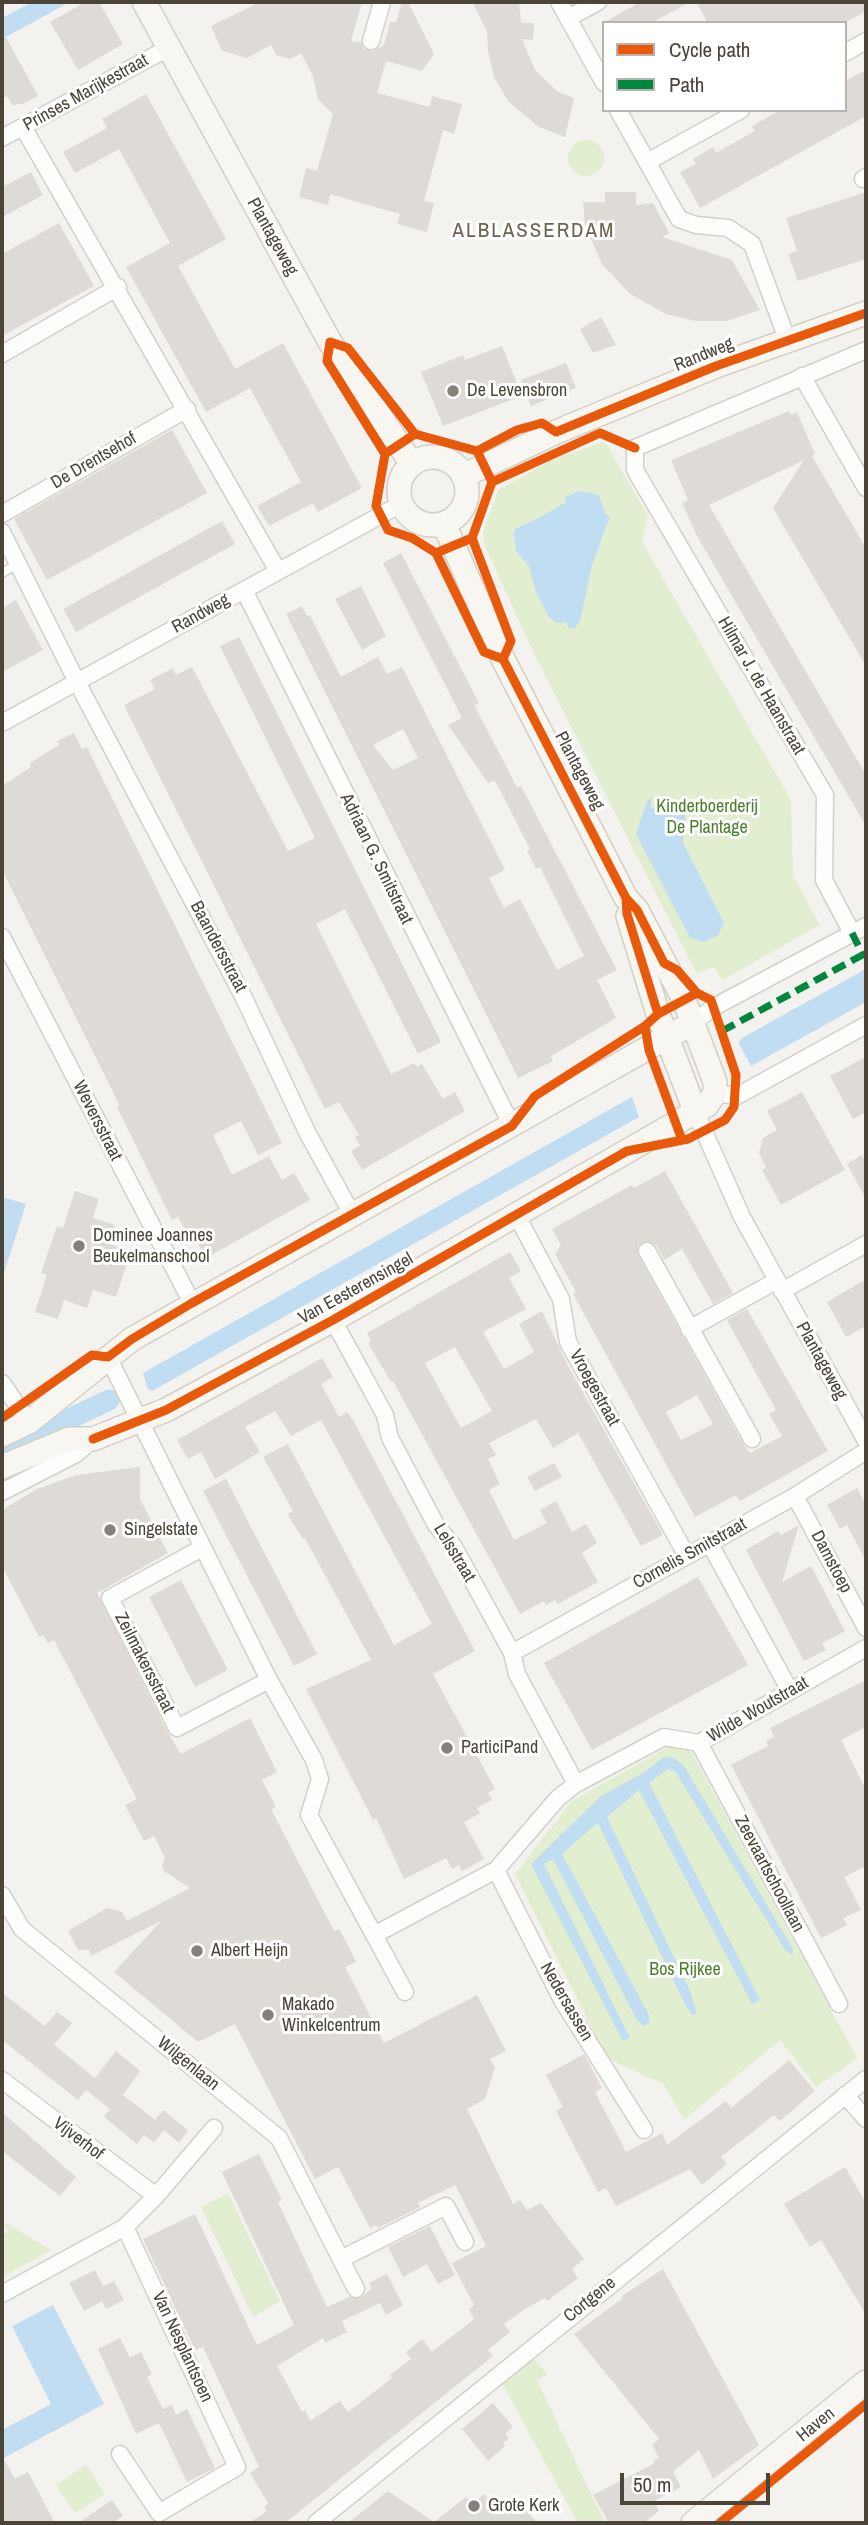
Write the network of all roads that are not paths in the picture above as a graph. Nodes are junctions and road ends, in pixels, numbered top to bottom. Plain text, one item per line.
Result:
1 (144, 2) edge
2 (382, 2) edge
3 (559, 2) edge
4 (598, 2) edge
5 (568, 18) junction
6 (371, 41) dead end
7 (866, 41) edge
8 (170, 47) junction
9 (847, 52) edge
10 (602, 79) edge
11 (619, 112) edge
12 (737, 112) edge
13 (23, 127) junction
14 (2, 138) edge
15 (647, 162) junction
16 (118, 288) junction
17 (866, 313) edge
18 (787, 339) junction
19 (866, 350) edge
20 (2, 354) edge
21 (802, 376) junction
22 (187, 408) junction
23 (412, 464) junction
24 (463, 476) junction
25 (866, 488) edge
26 (401, 505) junction
27 (2, 514) edge
28 (444, 524) junction
29 (2, 532) edge
30 (18, 564) junction
31 (278, 571) junction
32 (2, 573) edge
33 (244, 590) junction
34 (77, 681) junction
35 (2, 723) edge
36 (626, 898) junction
37 (859, 929) edge
38 (2, 937) edge
39 (694, 1022) junction
40 (866, 1025) edge
41 (667, 1039) junction
42 (715, 1093) junction
43 (695, 1111) junction
44 (512, 1126) junction
45 (516, 1214) junction
46 (353, 1216) junction
47 (866, 1244) edge
48 (647, 1251) dead end
49 (779, 1286) junction
50 (192, 1303) junction
51 (333, 1320) junction
52 (689, 1329) junction
53 (108, 1357) junction
54 (2, 1383) edge
55 (140, 1421) junction
56 (29, 1422) junction
57 (2, 1435) edge
58 (93, 1439) junction
59 (752, 1439) dead end
60 (866, 1441) edge
61 (866, 1451) edge
62 (2, 1467) edge
63 (2, 1492) edge
64 (795, 1496) junction
65 (710, 1544) junction
66 (202, 1548) junction
67 (687, 1556) junction
68 (866, 1628) edge
69 (866, 1648) edge
70 (512, 1653) junction
71 (269, 1680) junction
72 (790, 1691) junction
73 (699, 1743) junction
74 (576, 1784) junction
75 (496, 1870) junction
76 (2, 1895) edge
77 (374, 1936) junction
78 (405, 1992) dead end
79 (839, 2004) dead end
80 (866, 2079) edge
81 (2, 2080) edge
82 (845, 2095) junction
83 (866, 2119) edge
84 (214, 2128) dead end
85 (644, 2130) dead end
86 (156, 2196) junction
87 (125, 2227) junction
88 (464, 2242) dead end
89 (341, 2259) junction
90 (356, 2289) dead end
91 (2, 2294) edge
92 (866, 2382) edge
93 (120, 2454) dead end
94 (316, 2523) edge
95 (693, 2523) edge

1 - 8 street, Plantageweg
2 - 6 street
3 - 5 street
4 - 5 street
5 - 10 street
7 - 9 street
8 - 13 street, Prinses Marijkestraat
8 - 23 street, Plantageweg
11 - 15 street
12 - 15 street
13 - 14 street, Prinses Marijkestraat
13 - 16 street
15 - 18 street
16 - 20 street
16 - 22 street
17 - 18 street, Randweg
18 - 24 street, Randweg
19 - 21 street
21 - 25 street
21 - 37 street, Hilmar J. de Haanstraat
22 - 27 street, De Drentsehof
22 - 31 street
23 - 24 street
23 - 26 street
24 - 28 street
26 - 28 street
26 - 31 street, Randweg
28 - 36 street, Plantageweg
29 - 30 street
30 - 32 lane
30 - 34 street
31 - 33 street, Randweg
33 - 34 street, Randweg
33 - 44 street, Adriaan G. Smitstraat
34 - 35 street, Randweg
34 - 46 street, Baandersstraat
36 - 39 street, Plantageweg
36 - 41 street, Plantageweg
37 - 39 street
38 - 50 street, Weversstraat
39 - 41 street
39 - 42 street, Plantageweg
40 - 42 street
41 - 43 street, Plantageweg
41 - 44 street
42 - 43 street, Van Eesterensingel
43 - 45 street, Van Eesterensingel
43 - 49 street, Plantageweg
44 - 46 street
45 - 51 street, Van Eesterensingel
45 - 67 street, Vroegestraat
46 - 50 street
47 - 49 street
48 - 52 street
49 - 52 street
49 - 60 street, Plantageweg
50 - 53 street
51 - 55 street, Van Eesterensingel
51 - 70 street, Lelsstraat
52 - 59 street
53 - 55 street
53 - 56 street
54 - 56 street
55 - 58 street, Van Eesterensingel
55 - 66 street
56 - 57 street
58 - 62 street, Van Eesterensingel
58 - 63 street, Van Eesterensingel
61 - 64 street, Cornelis Smitstraat
64 - 65 street, Cornelis Smitstraat
64 - 68 street, Damstoep
65 - 67 street, Cornelis Smitstraat
65 - 72 street
66 - 71 street
66 - 71 street, Zeilmakersstraat
67 - 70 street, Cornelis Smitstraat
69 - 72 street, Wilde Woutstraat
70 - 74 street, Lelsstraat
71 - 77 street
72 - 73 street, Wilde Woutstraat
73 - 74 street, Wilde Woutstraat
73 - 79 street, Zeevaartschoollaan
74 - 75 street, Wilde Woutstraat
75 - 77 street, Wilde Woutstraat
75 - 85 street, Nedersassen
76 - 89 street, Wilgenlaan
77 - 78 street
80 - 82 street, Cortgene
81 - 86 street, Vijverhof
82 - 83 street
82 - 94 street, Cortgene
84 - 86 street
86 - 87 street
87 - 91 street
87 - 93 street, Van Nesplantsoen
88 - 89 street
89 - 90 street, Wilgenlaan
92 - 95 street, Haven

